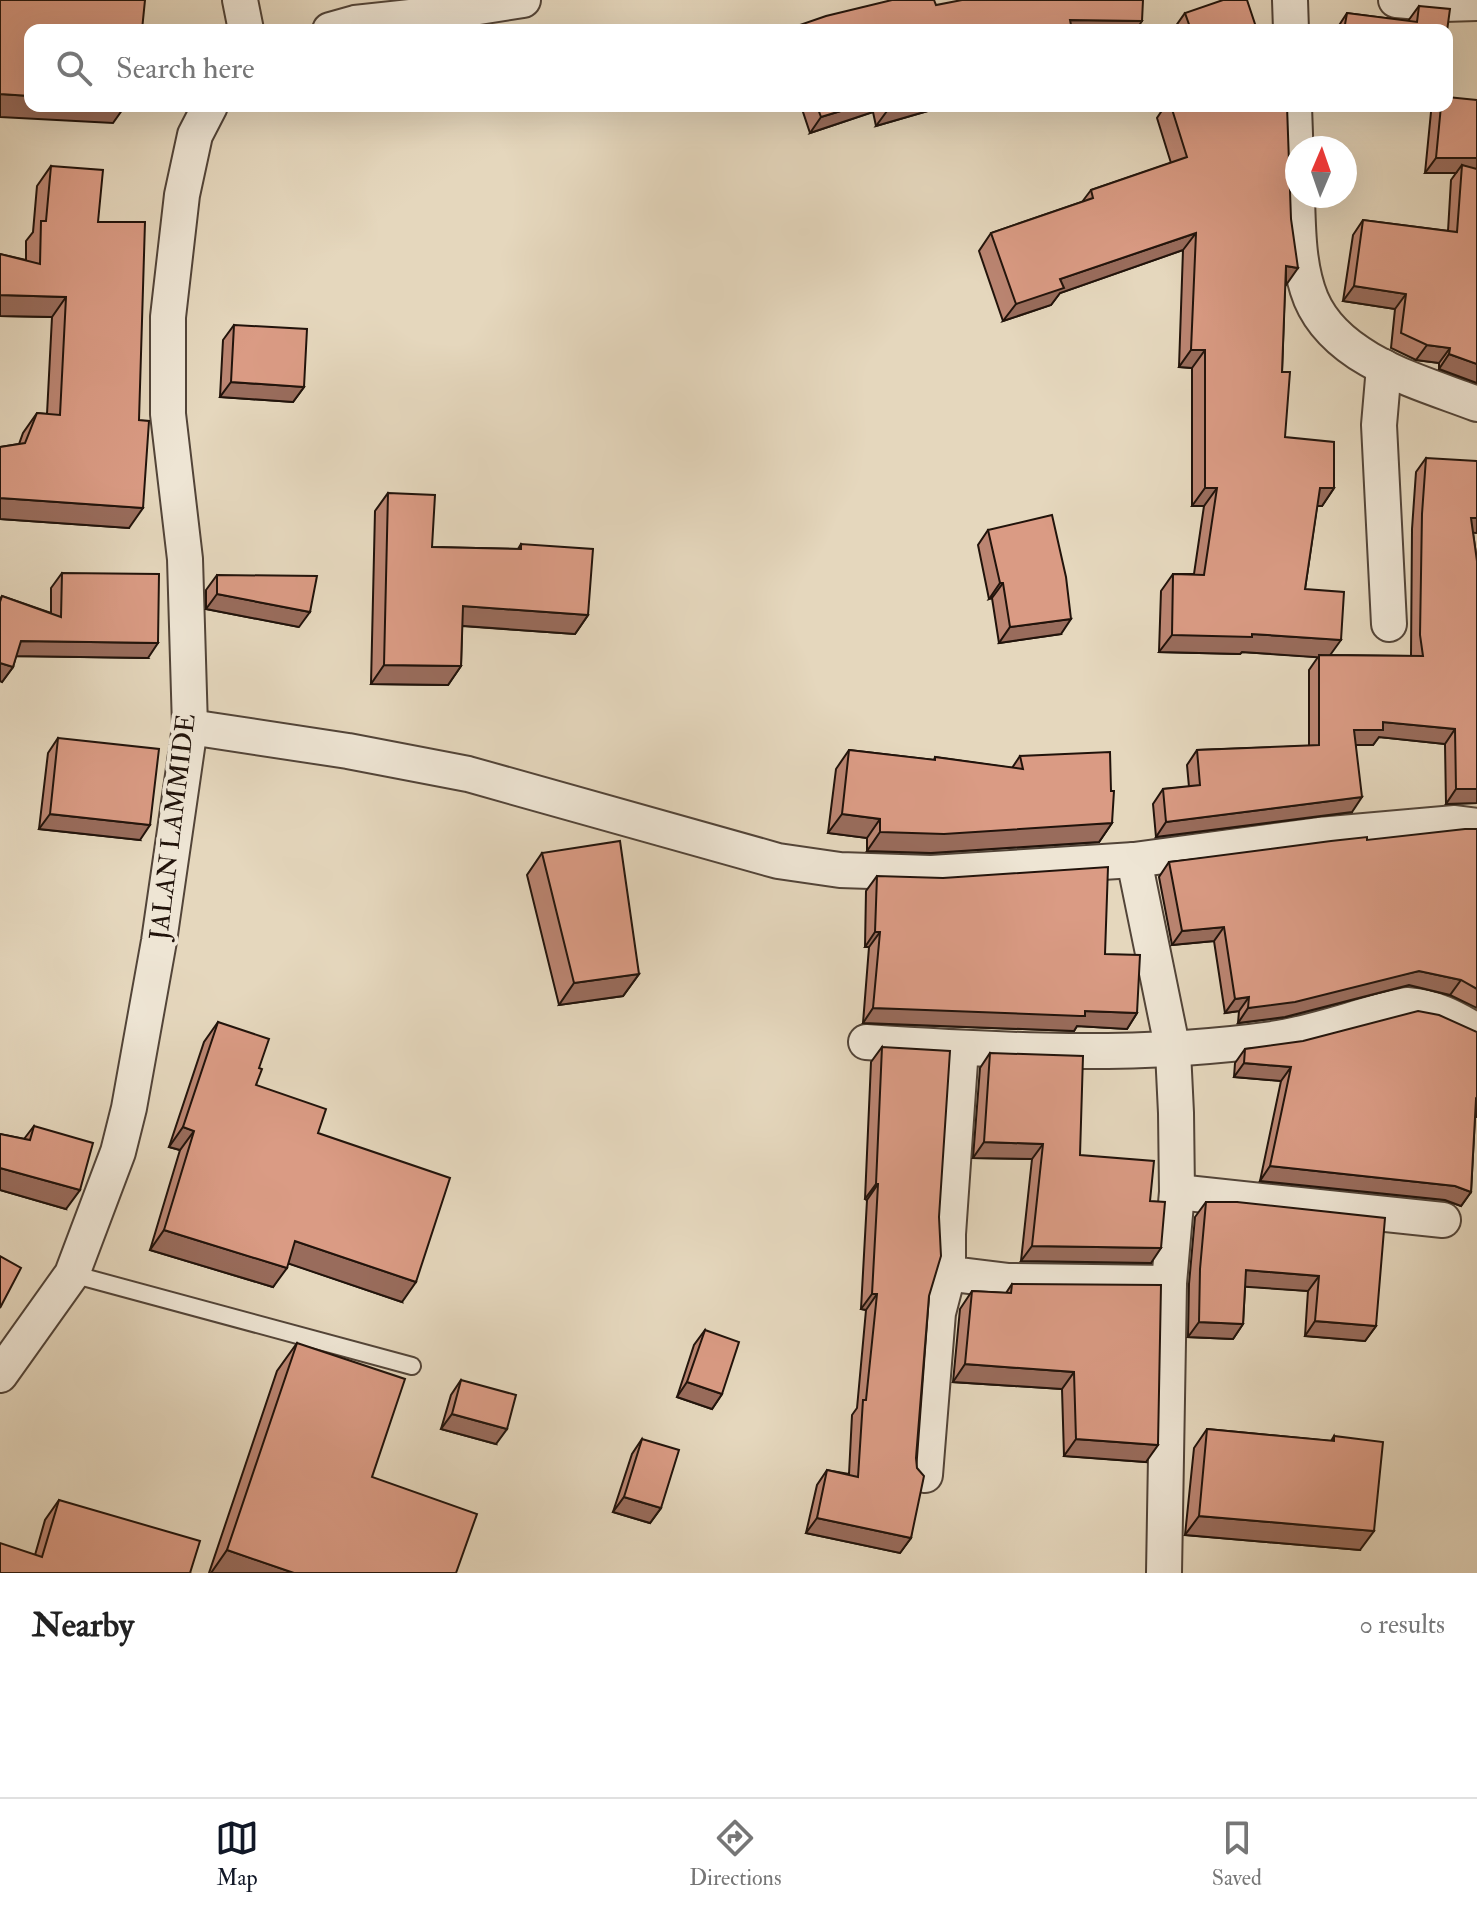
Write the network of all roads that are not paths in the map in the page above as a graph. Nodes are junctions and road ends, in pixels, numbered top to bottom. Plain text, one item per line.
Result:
1 (240, 0) edge
2 (523, 0) edge
3 (1290, 0) edge
4 (1396, 0) edge
5 (1477, 3) edge
6 (245, 24) edge
7 (351, 24) edge
8 (1291, 24) edge
9 (207, 112) edge
10 (1294, 112) edge
11 (1295, 136) edge
12 (1298, 208) edge
13 (1384, 367) junction
14 (1477, 404) edge
15 (1389, 624) dead end
16 (190, 727) junction
17 (1477, 826) edge
18 (1134, 860) junction
19 (1477, 1031) edge
20 (866, 1042) dead end
21 (961, 1048) junction
22 (1173, 1051) junction
23 (1177, 1192) junction
24 (1443, 1220) dead end
25 (72, 1274) junction
26 (952, 1274) junction
27 (1169, 1283) junction
28 (412, 1366) dead end
29 (0, 1375) edge
30 (925, 1475) edge
31 (1164, 1573) edge

1 - 6 street
2 - 7 street
3 - 8 street
4 - 5 street
9 - 16 street, JALAN LAMMIDE
10 - 11 street
12 - 13 street
13 - 14 street
13 - 15 street
16 - 18 street
16 - 25 street, JALAN LAMMIDE
17 - 18 street
18 - 22 street
19 - 22 street
20 - 21 street
21 - 22 street
21 - 26 street
22 - 23 street
23 - 24 street
23 - 27 street
25 - 28 lane
25 - 29 street, JALAN LAMMIDE
26 - 27 street
26 - 30 street
27 - 31 street

